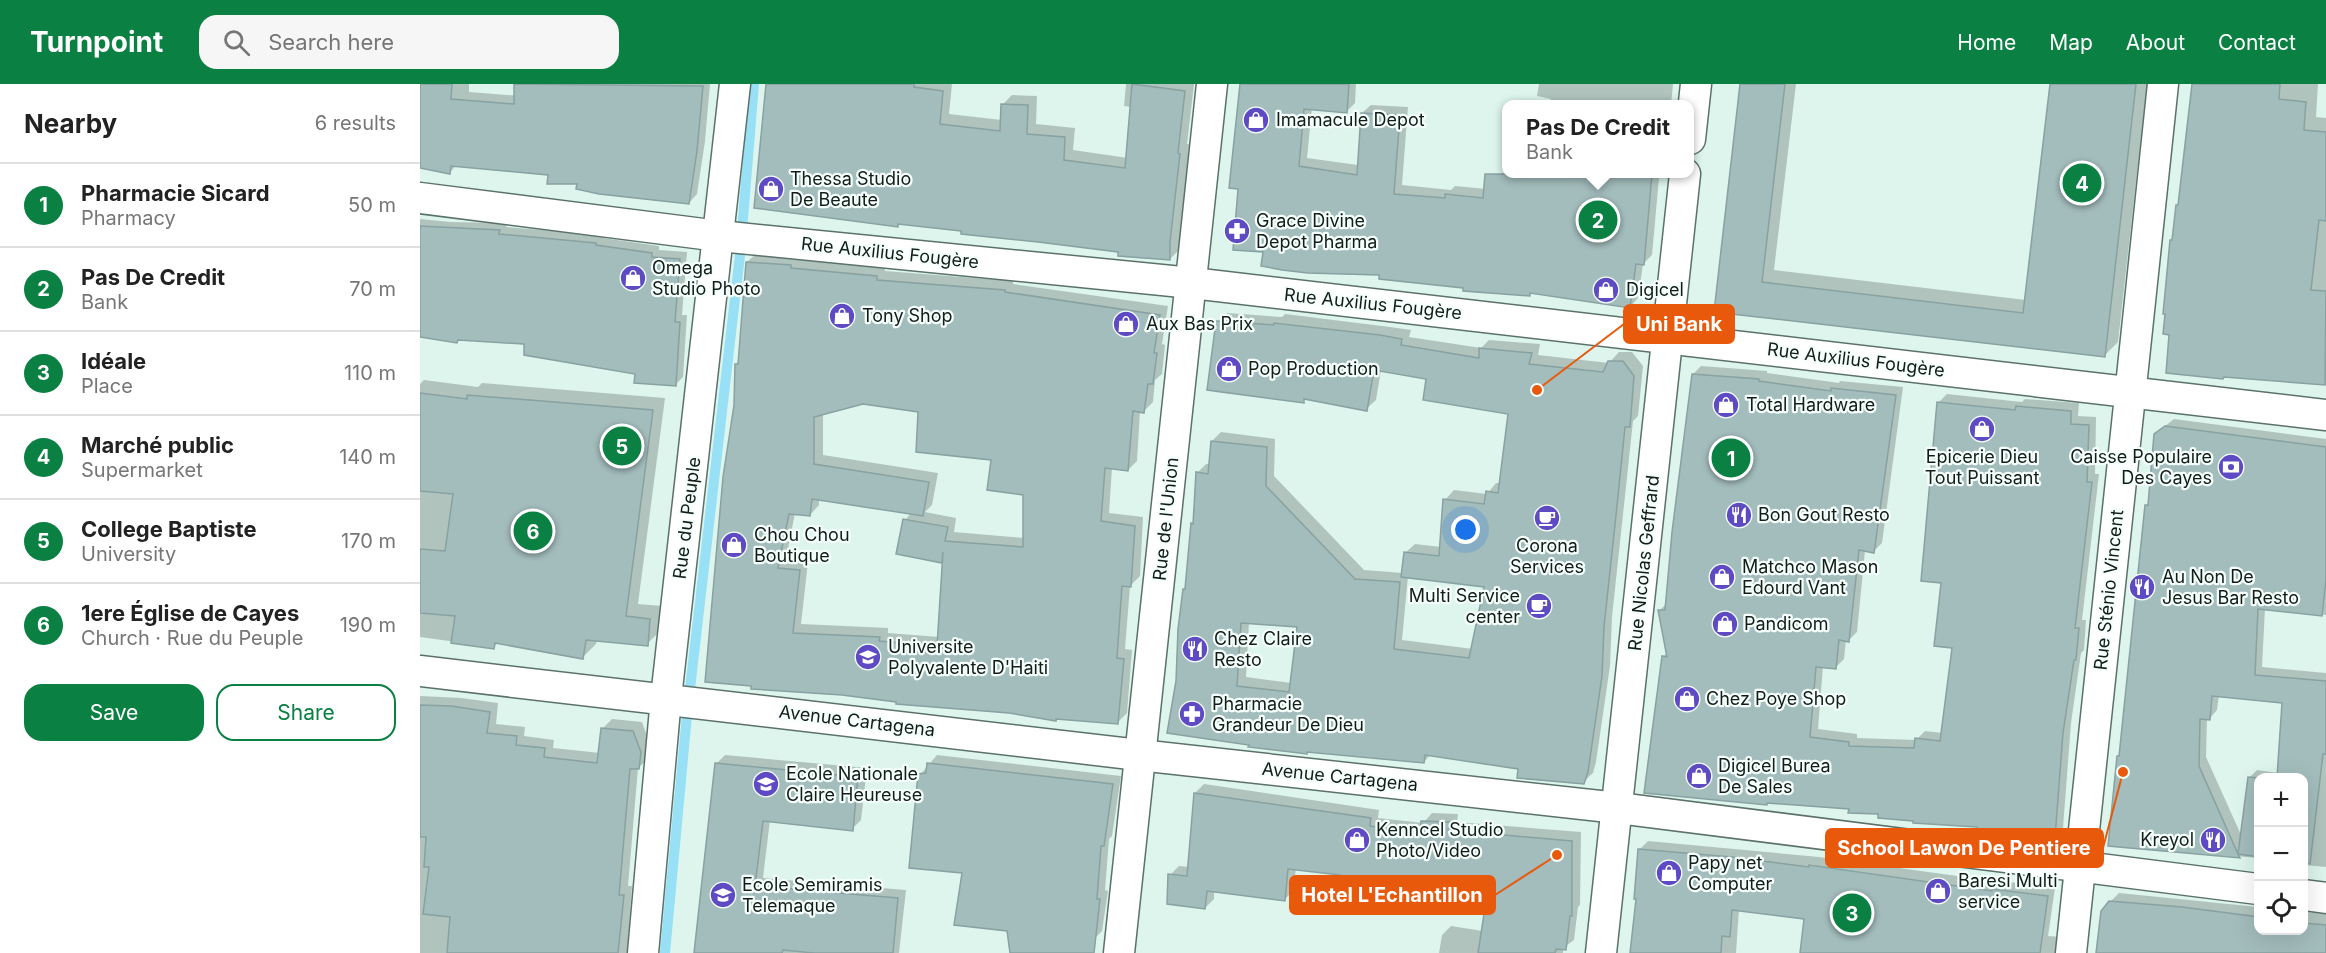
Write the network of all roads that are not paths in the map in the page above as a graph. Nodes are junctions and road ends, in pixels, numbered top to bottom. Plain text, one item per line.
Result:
1 (735, 84) edge
2 (1212, 84) edge
3 (1696, 84) edge
4 (2163, 84) edge
5 (1694, 100) edge
6 (1686, 178) edge
7 (420, 198) edge
8 (719, 236) junction
9 (1192, 283) junction
10 (1667, 337) junction
11 (2129, 393) junction
12 (2326, 415) edge
13 (420, 671) edge
14 (666, 699) junction
15 (1139, 755) junction
16 (1618, 808) junction
17 (2081, 866) junction
18 (2254, 888) edge
19 (2308, 896) edge
20 (2326, 898) edge
21 (643, 953) edge
22 (1119, 953) edge
23 (1601, 953) edge
24 (2071, 953) edge

1 - 8 street, Rue du Peuple
2 - 9 street, Rue de l'Union
3 - 5 street
4 - 11 street, Rue Sténio Vincent
6 - 10 street, Rue Nicolas Geffrard
7 - 8 street, Rue Auxilius Fougère
8 - 9 street, Rue Auxilius Fougère
8 - 14 street, Rue du Peuple
9 - 10 street, Rue Auxilius Fougère
9 - 15 street, Rue de l'Union
10 - 11 street, Rue Auxilius Fougère
10 - 16 street, Rue Nicolas Geffrard
11 - 12 street, Rue Auxilius Fougère
11 - 17 street, Rue Sténio Vincent
13 - 14 street, Avenue Cartagena
14 - 15 street, Avenue Cartagena
14 - 21 street, Rue du Peuple
15 - 16 street, Avenue Cartagena
15 - 22 street, Rue de l'Union
16 - 17 street, Avenue Cartagena
16 - 23 street, Rue Nicolas Geffrard
17 - 18 street, Avenue Cartagena
17 - 24 street, Rue Sténio Vincent
19 - 20 street

